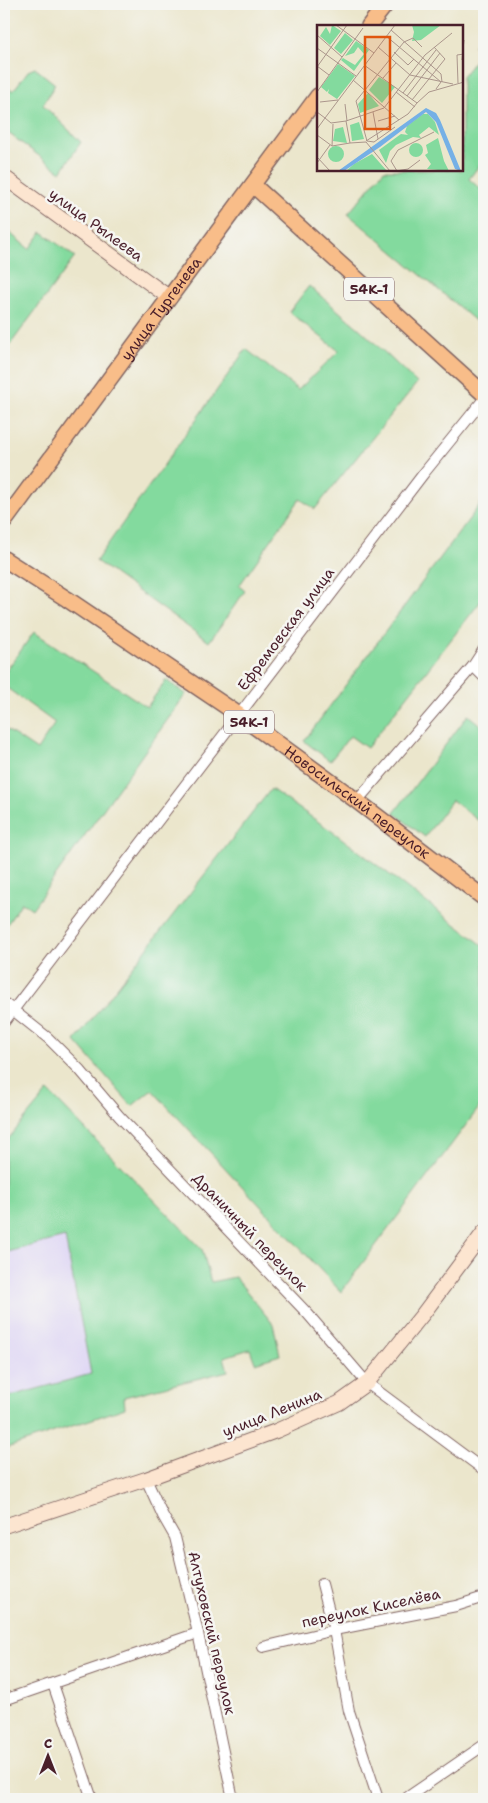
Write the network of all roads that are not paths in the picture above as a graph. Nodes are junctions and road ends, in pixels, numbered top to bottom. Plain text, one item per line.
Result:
1 (386, 4) edge
2 (370, 25) edge
3 (317, 97) edge
4 (4, 177) edge
5 (253, 185) junction
6 (170, 298) junction
7 (484, 394) edge
8 (484, 400) edge
9 (4, 522) edge
10 (4, 559) edge
11 (484, 649) edge
12 (473, 666) junction
13 (484, 677) edge
14 (239, 715) junction
15 (357, 801) junction
16 (484, 898) edge
17 (4, 1003) edge
18 (14, 1010) junction
19 (4, 1022) edge
20 (484, 1232) edge
21 (367, 1383) junction
22 (484, 1470) edge
23 (146, 1480) junction
24 (4, 1526) edge
25 (322, 1584) dead end
26 (484, 1598) edge
27 (334, 1630) junction
28 (198, 1633) junction
29 (263, 1647) dead end
30 (53, 1684) junction
31 (4, 1700) edge
32 (484, 1745) edge
33 (92, 1799) edge
34 (233, 1799) edge
35 (378, 1799) edge
36 (405, 1799) edge

1 - 2 main road
3 - 5 main road, улица Тургенева
4 - 6 main road, улица Рылеева
5 - 6 main road, улица Тургенева
5 - 7 main road, 54К-1
6 - 9 main road, улица Тургенева
8 - 14 street, Ефремовская улица
10 - 14 main road, Новосильский переулок / 54К-1
11 - 12 street
12 - 13 street
12 - 15 street
14 - 15 main road, Новосильский переулок / 54К-1
14 - 18 street, Ефремовская улица
15 - 16 main road, Новосильский переулок / 54К-1
17 - 18 street, Драничный переулок
18 - 19 street, Ефремовская улица
18 - 21 street, Драничный переулок
20 - 21 main road, улица Ленина
21 - 22 street, Драничный переулок
21 - 23 main road, улица Ленина
23 - 24 main road, улица Ленина
23 - 28 street, Алтуховский переулок
25 - 27 street
26 - 27 street, переулок Киселёва
27 - 29 street, переулок Киселёва
27 - 35 street
28 - 30 street
28 - 34 street, Алтуховский переулок
30 - 31 street
30 - 33 street
32 - 36 street

